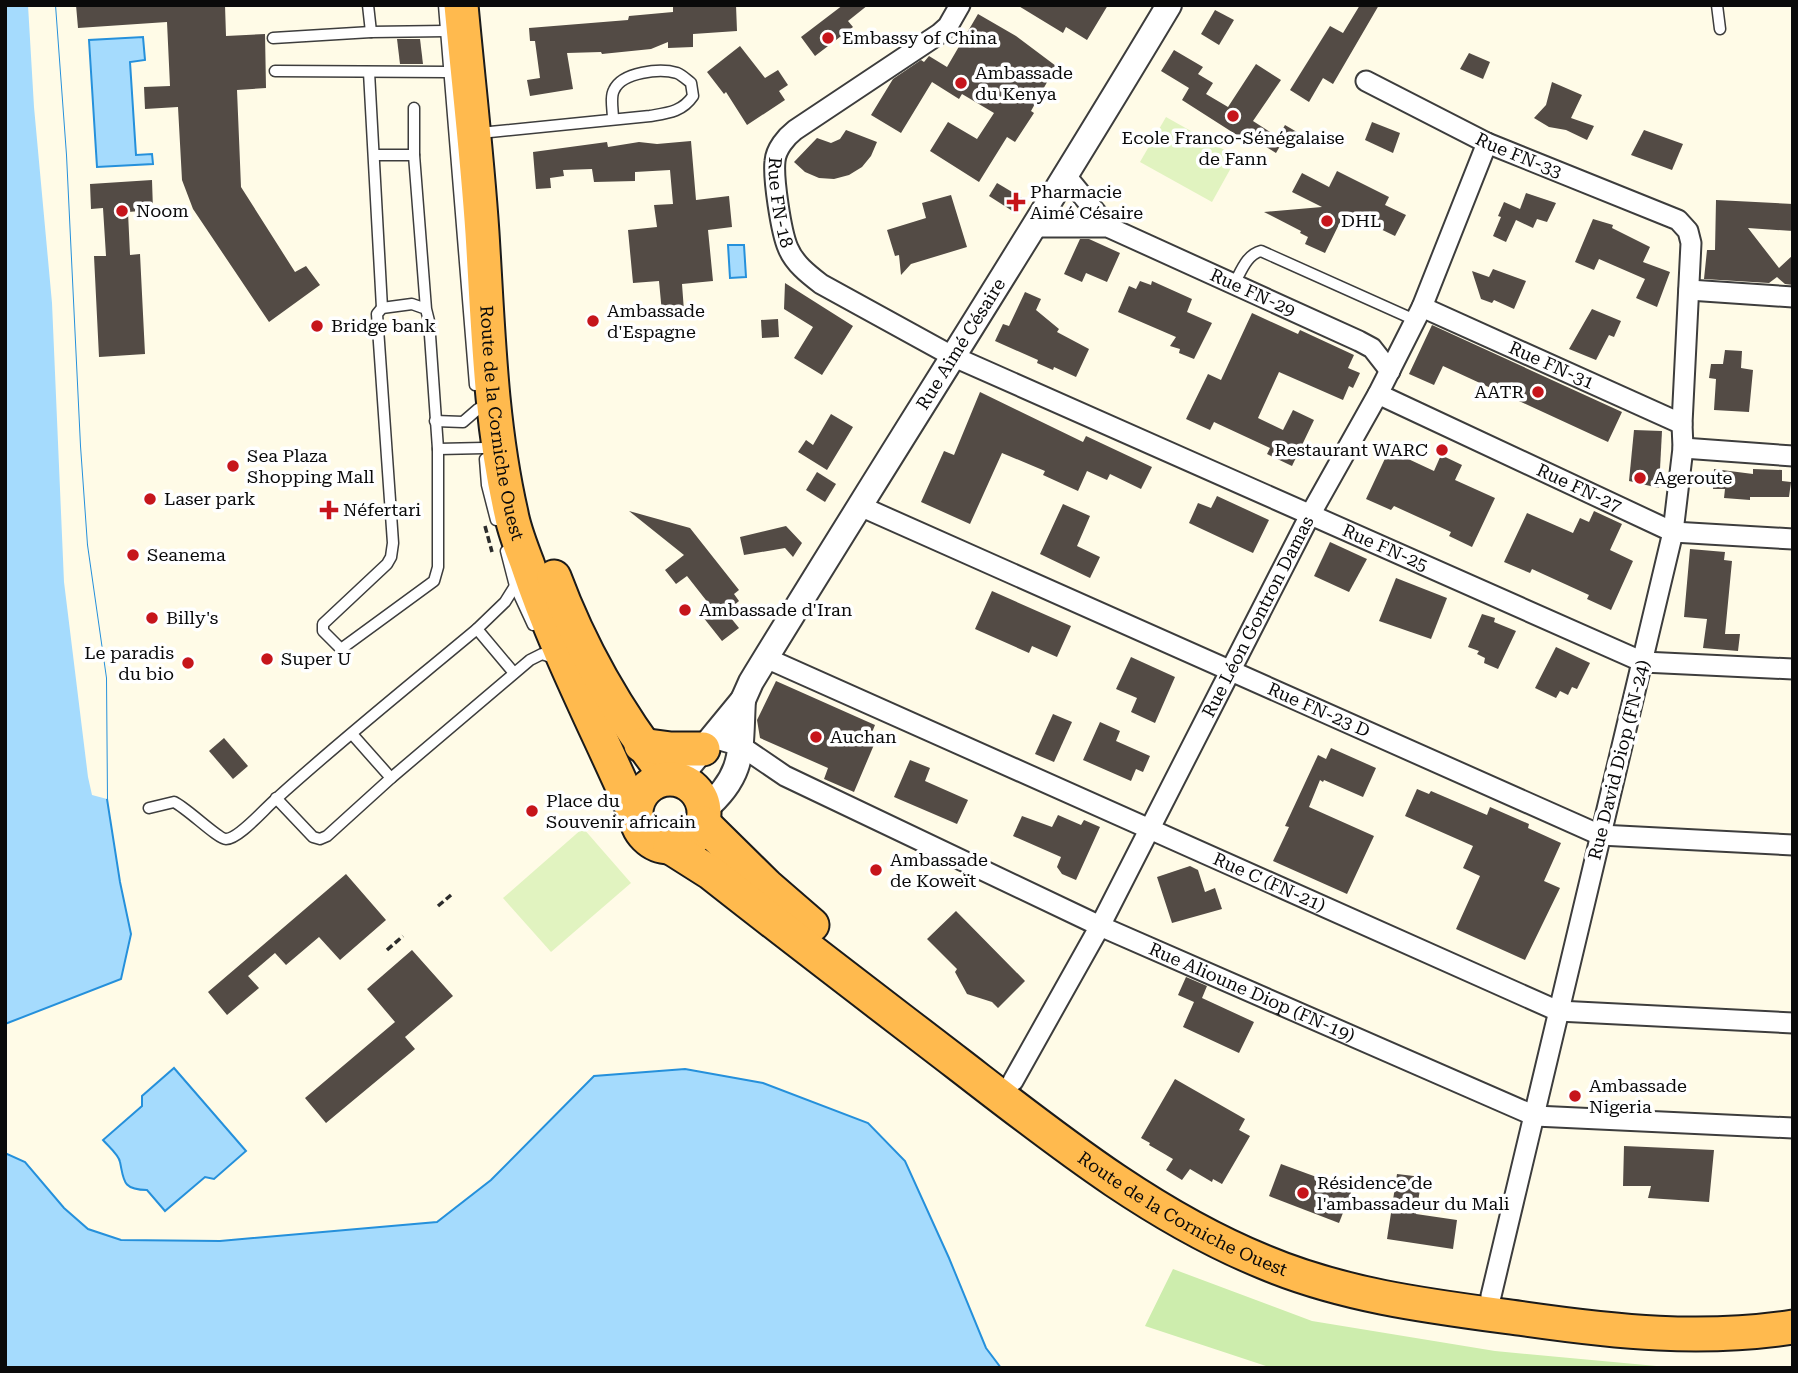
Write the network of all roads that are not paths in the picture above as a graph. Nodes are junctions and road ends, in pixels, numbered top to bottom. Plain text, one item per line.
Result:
1 (368, 5) edge
2 (444, 5) edge
3 (479, 5) edge
4 (960, 5) edge
5 (1169, 5) edge
6 (1717, 5) edge
7 (453, 18) edge
8 (1720, 29) dead end
9 (371, 32) junction
10 (273, 38) dead end
11 (275, 71) dead end
12 (369, 72) junction
13 (448, 72) junction
14 (1366, 80) dead end
15 (414, 108) dead end
16 (613, 118) junction
17 (490, 132) junction
18 (1487, 143) junction
19 (376, 155) junction
20 (414, 155) junction
21 (1067, 177) junction
22 (1678, 220) joint
23 (1033, 227) junction
24 (1108, 227) junction
25 (1234, 284) junction
26 (1689, 290) junction
27 (1793, 297) edge
28 (382, 308) junction
29 (426, 309) junction
30 (1418, 313) junction
31 (952, 356) junction
32 (1390, 371) junction
33 (1378, 394) junction
34 (478, 409) junction
35 (435, 421) junction
36 (480, 422) dead end
37 (1682, 424) junction
38 (482, 435) dead end
39 (484, 448) junction
40 (1683, 448) junction
41 (438, 449) junction
42 (1793, 456) edge
43 (860, 506) junction
44 (1310, 515) junction
45 (1672, 532) junction
46 (1793, 539) edge
47 (515, 586) junction
48 (477, 629) junction
49 (766, 658) junction
50 (1643, 662) junction
51 (560, 664) junction
52 (1793, 669) edge
53 (1230, 672) junction
54 (514, 673) junction
55 (747, 691) junction
56 (352, 734) junction
57 (708, 744) junction
58 (641, 745) junction
59 (741, 746) junction
60 (391, 778) junction
61 (673, 779) junction
62 (276, 798) junction
63 (149, 808) dead end
64 (636, 817) junction
65 (704, 817) junction
66 (1151, 830) junction
67 (1600, 835) junction
68 (1793, 845) edge
69 (670, 847) junction
70 (1100, 926) junction
71 (1559, 1011) junction
72 (1793, 1023) edge
73 (1013, 1081) junction
74 (1535, 1116) junction
75 (1793, 1128) edge
76 (1491, 1296) junction
77 (1793, 1306) edge
78 (1793, 1327) edge

1 - 9 lane
2 - 7 lane
3 - 17 highway, Route de la Corniche Ouest
4 - 31 street, Rue FN-18
5 - 21 street, Rue Aimé Césaire
6 - 8 lane
7 - 9 lane
7 - 13 lane
7 - 51 highway, Route de la Corniche Ouest
9 - 10 lane
11 - 12 lane
12 - 13 lane
12 - 19 lane
13 - 34 lane
14 - 18 street, Rue FN-33
15 - 20 lane
16 - 16 lane
16 - 17 lane
17 - 58 highway, Route de la Corniche Ouest
18 - 22 street, Rue FN-33
18 - 30 street, Rue Léon Gontron Damas
19 - 20 lane
19 - 28 lane
20 - 29 lane
21 - 23 street, Rue Aimé Césaire
21 - 24 street
22 - 26 street, Rue David Diop (FN-24)
23 - 24 street
23 - 31 street, Rue Aimé Césaire
24 - 25 street, Rue FN-29
25 - 30 lane
25 - 32 street, Rue FN-29
26 - 27 street
26 - 37 street, Rue David Diop (FN-24)
28 - 29 lane
28 - 41 lane
29 - 35 lane
30 - 32 street, Rue Léon Gontron Damas
30 - 37 street, Rue FN-31
31 - 43 street, Rue Aimé Césaire
31 - 44 street, Rue FN-25
32 - 33 street, Rue Léon Gontron Damas
33 - 44 street, Rue Léon Gontron Damas
33 - 45 street, Rue FN-27
34 - 35 lane
34 - 36 lane
35 - 41 lane
37 - 40 street, Rue David Diop (FN-24)
38 - 39 lane
39 - 41 lane
39 - 47 lane
40 - 42 street
40 - 45 street, Rue David Diop (FN-24)
43 - 49 street, Rue Aimé Césaire
43 - 53 street, Rue FN-23 D
44 - 50 street, Rue FN-25
44 - 53 street, Rue Léon Gontron Damas
45 - 46 street, Rue FN-27
45 - 50 street, Rue David Diop (FN-24)
47 - 48 lane
47 - 51 lane
48 - 54 lane
48 - 56 lane
49 - 55 street, Rue Aimé Césaire
49 - 66 street, Rue C (FN-21)
50 - 52 street, Rue FN-25
50 - 67 street, Rue David Diop (FN-24)
51 - 54 lane
51 - 64 highway, Route de la Corniche Ouest
53 - 66 street, Rue Léon Gontron Damas
53 - 67 street, Rue FN-23 D
54 - 60 lane
55 - 57 street, Rue Aimé Césaire
55 - 59 street
56 - 60 lane
56 - 62 lane
57 - 58 highway
57 - 59 street, Rue Alioune Diop (FN-19)
57 - 61 street, Rue Aimé Césaire
58 - 61 highway, Route de la Corniche Ouest
59 - 65 street
59 - 70 street, Rue Alioune Diop (FN-19)
60 - 62 lane
61 - 64 highway
61 - 65 highway
62 - 63 lane
64 - 69 highway
65 - 69 highway
65 - 73 highway, Route de la Corniche Ouest
66 - 70 street, Rue Léon Gontron Damas
66 - 71 street, Rue C (FN-21)
67 - 68 street, Rue FN-23 D
67 - 71 street, Rue David Diop (FN-24)
69 - 78 highway, Route de la Corniche Ouest
70 - 73 street, Rue Léon Gontron Damas
70 - 74 street, Rue Alioune Diop (FN-19)
71 - 72 street, Rue C (FN-21)
71 - 74 street, Rue David Diop (FN-24)
73 - 76 highway, Route de la Corniche Ouest
74 - 75 street, Rue Alioune Diop (FN-19)
74 - 76 street, Rue David Diop (FN-24)
76 - 77 highway, Route de la Corniche Ouest

